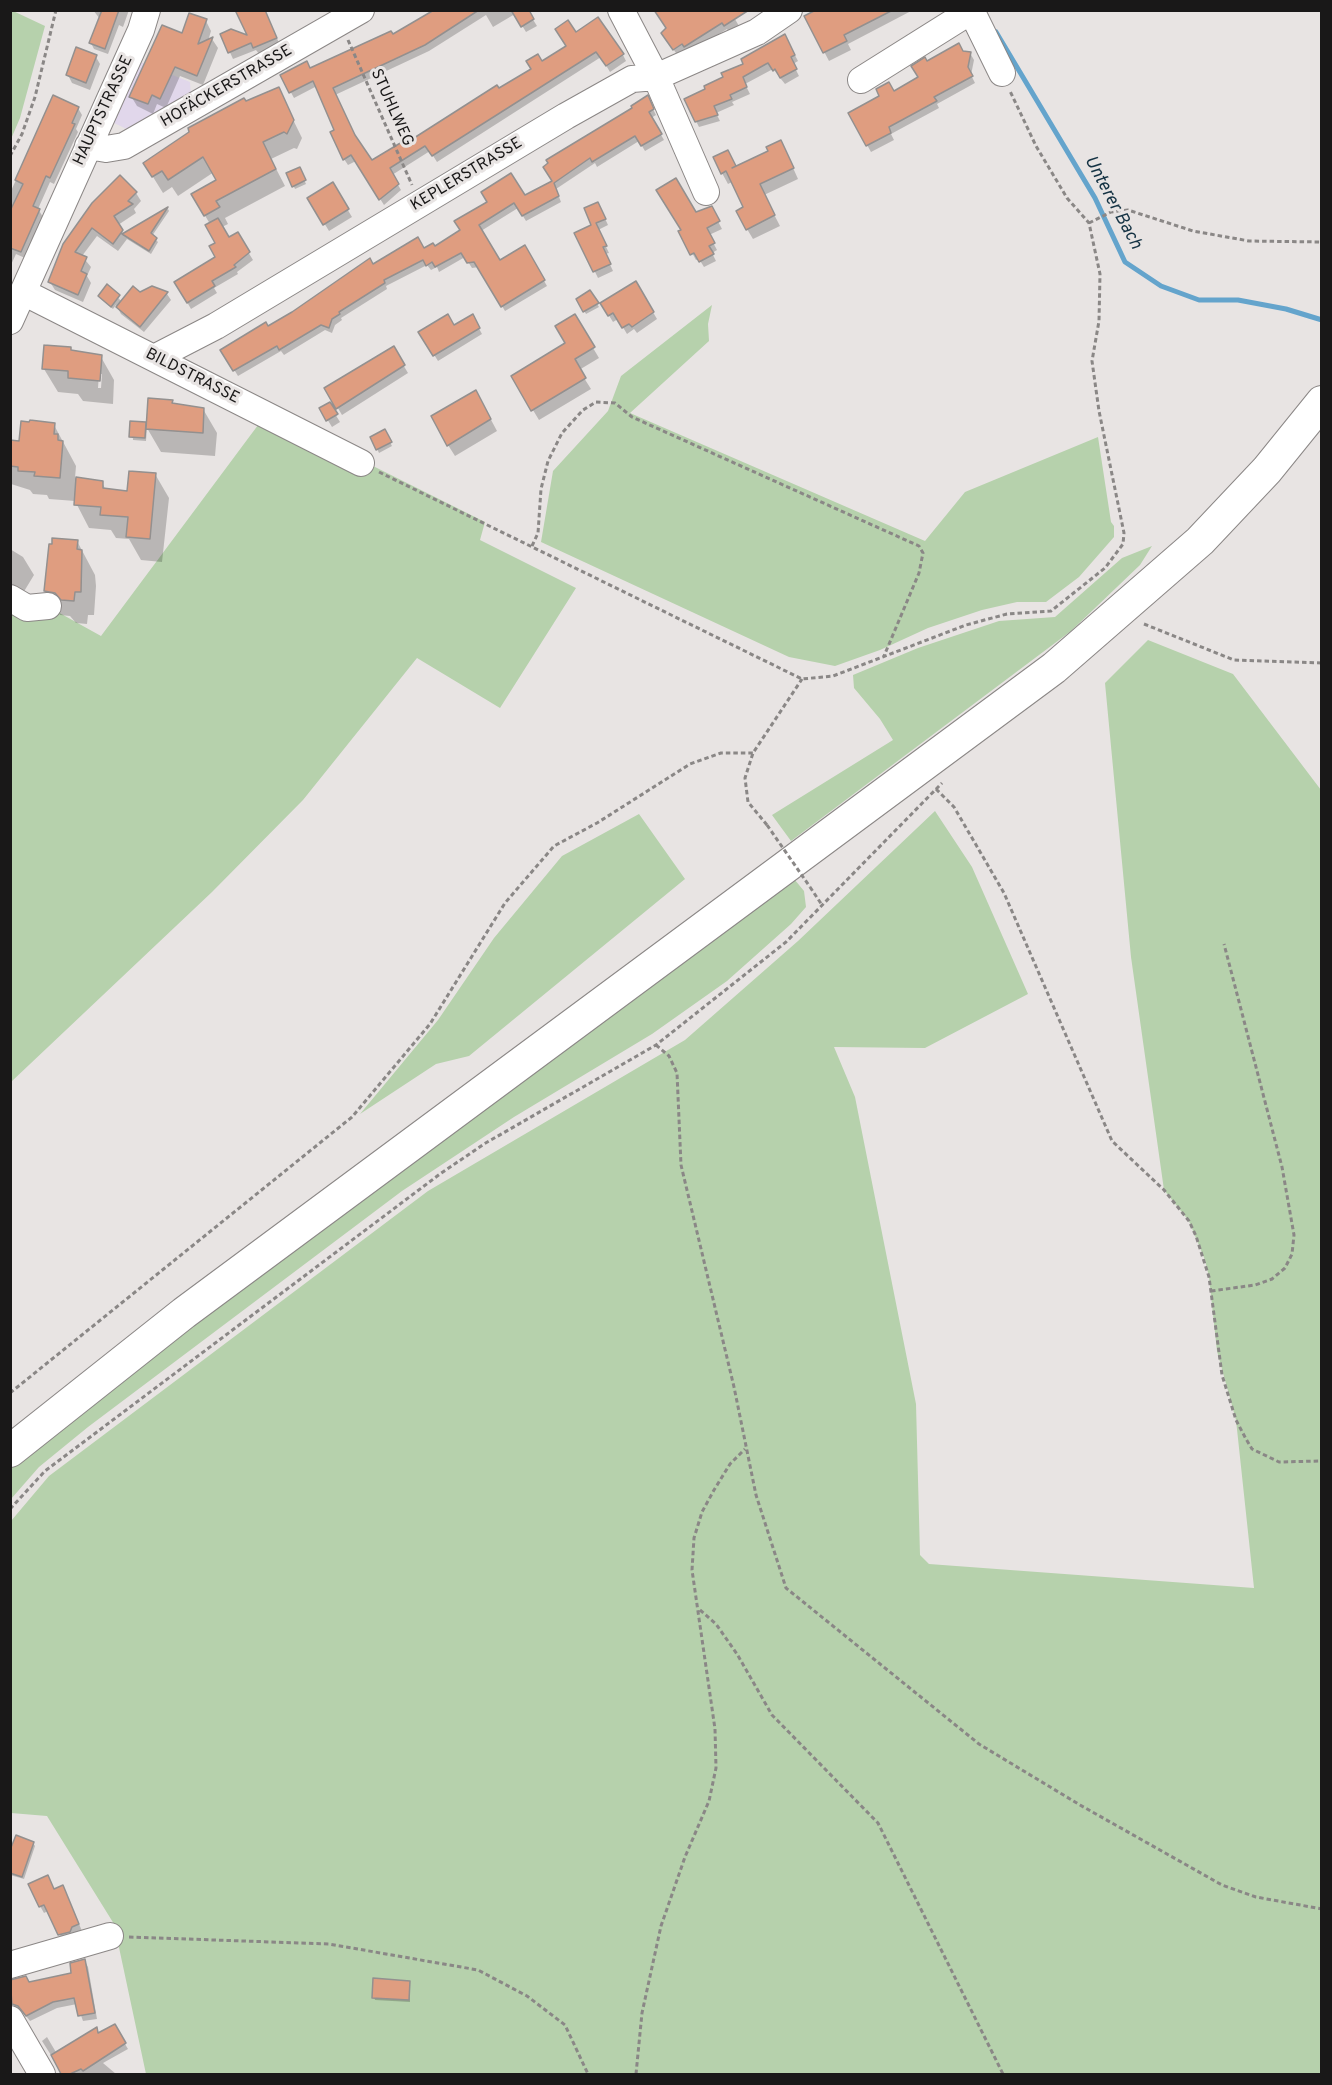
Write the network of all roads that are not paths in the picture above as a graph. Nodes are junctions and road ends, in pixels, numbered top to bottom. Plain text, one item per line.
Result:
1 (147, 10) edge
2 (621, 10) edge
3 (789, 10) edge
4 (971, 11) edge
5 (351, 16) edge
6 (1002, 73) road end
7 (656, 77) junction
8 (861, 80) dead end
9 (88, 146) junction
10 (706, 192) dead end
11 (23, 292) junction
12 (10, 321) edge
13 (154, 358) junction
14 (1322, 402) edge
15 (361, 463) road end
16 (10, 598) edge
17 (48, 606) dead end
18 (10, 1451) edge
19 (110, 1936) road end
20 (10, 1965) edge
21 (10, 2019) edge
22 (42, 2074) edge

1 - 9 street, HAUPTSTRASSE
2 - 7 street
3 - 7 street, KEPLERSTRASSE
4 - 6 street
4 - 8 street
5 - 9 street, HOFÄCKERSTRASSE
7 - 10 street
7 - 13 street, KEPLERSTRASSE
9 - 11 street, HAUPTSTRASSE
11 - 12 street, HAUPTSTRASSE
11 - 13 street, BILDSTRASSE
13 - 15 street, BILDSTRASSE
14 - 18 main road
16 - 17 street
19 - 20 street
21 - 22 street

